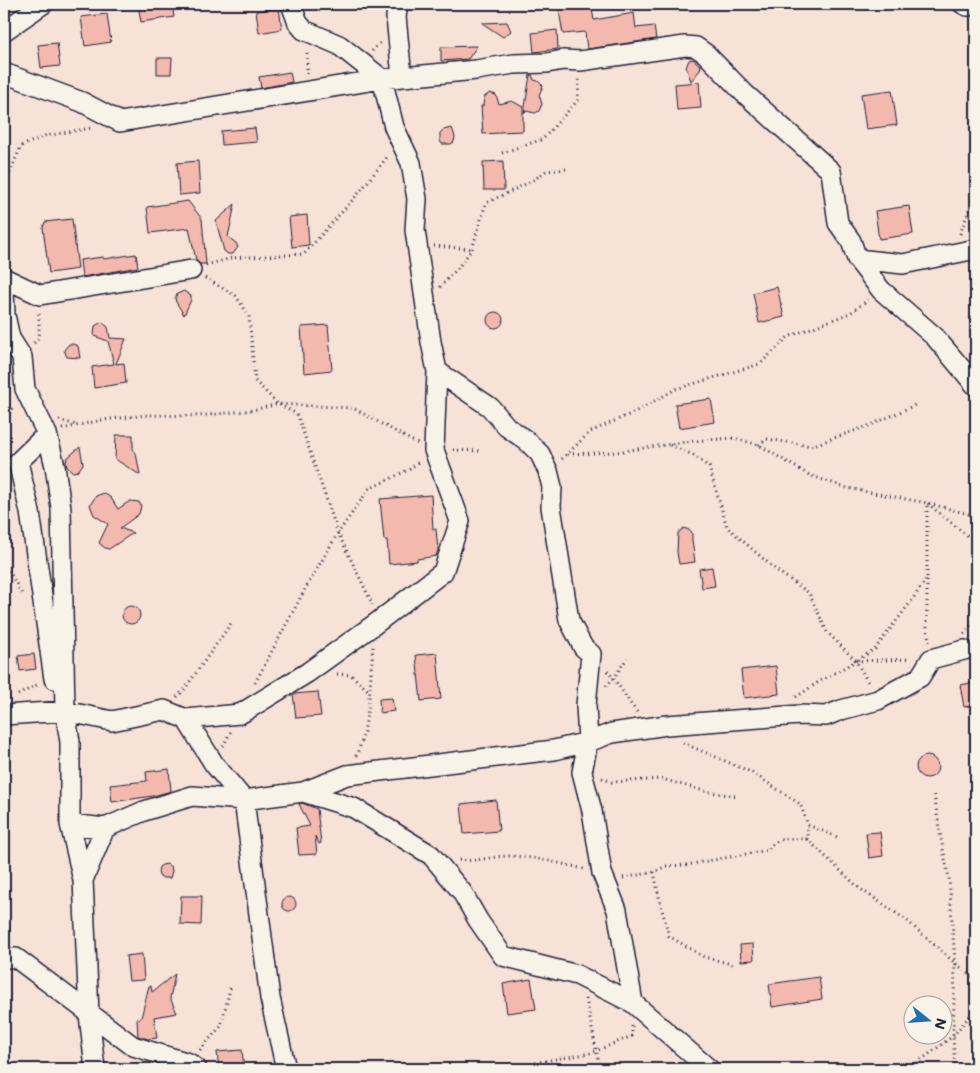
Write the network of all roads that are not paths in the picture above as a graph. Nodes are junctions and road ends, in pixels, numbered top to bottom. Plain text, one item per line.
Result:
1 (291, 4) edge
2 (398, 4) edge
3 (963, 4) edge
4 (976, 5) edge
5 (29, 7) edge
6 (4, 31) edge
7 (4, 73) edge
8 (402, 77) junction
9 (382, 79) junction
10 (976, 249) edge
11 (857, 259) junction
12 (192, 270) road end
13 (4, 278) edge
14 (4, 289) edge
15 (437, 370) junction
16 (976, 386) edge
17 (47, 434) junction
18 (11, 464) edge
19 (964, 650) dead end
20 (65, 711) junction
21 (4, 715) edge
22 (186, 719) junction
23 (588, 742) junction
24 (303, 792) junction
25 (244, 800) junction
26 (70, 824) junction
27 (105, 828) junction
28 (82, 880) junction
29 (8, 953) edge
30 (633, 1003) junction
31 (89, 1014) junction
32 (193, 1066) edge
33 (95, 1069) edge
34 (286, 1069) edge
35 (709, 1069) edge

1 - 9 street
2 - 8 street
3 - 4 street
5 - 6 street
7 - 9 street
8 - 9 street
8 - 11 street
9 - 15 street
10 - 11 street
11 - 16 street
12 - 13 street
14 - 17 street
15 - 22 street
15 - 23 street
17 - 18 street
17 - 20 street
18 - 20 street
19 - 23 street
20 - 21 street
20 - 22 street
20 - 26 street
22 - 25 street
23 - 24 street
23 - 30 street
24 - 25 street
24 - 30 street
25 - 27 street
25 - 34 street
26 - 27 street
26 - 28 street
27 - 28 street
28 - 31 street
29 - 31 street
30 - 35 street
31 - 32 street
31 - 33 street

